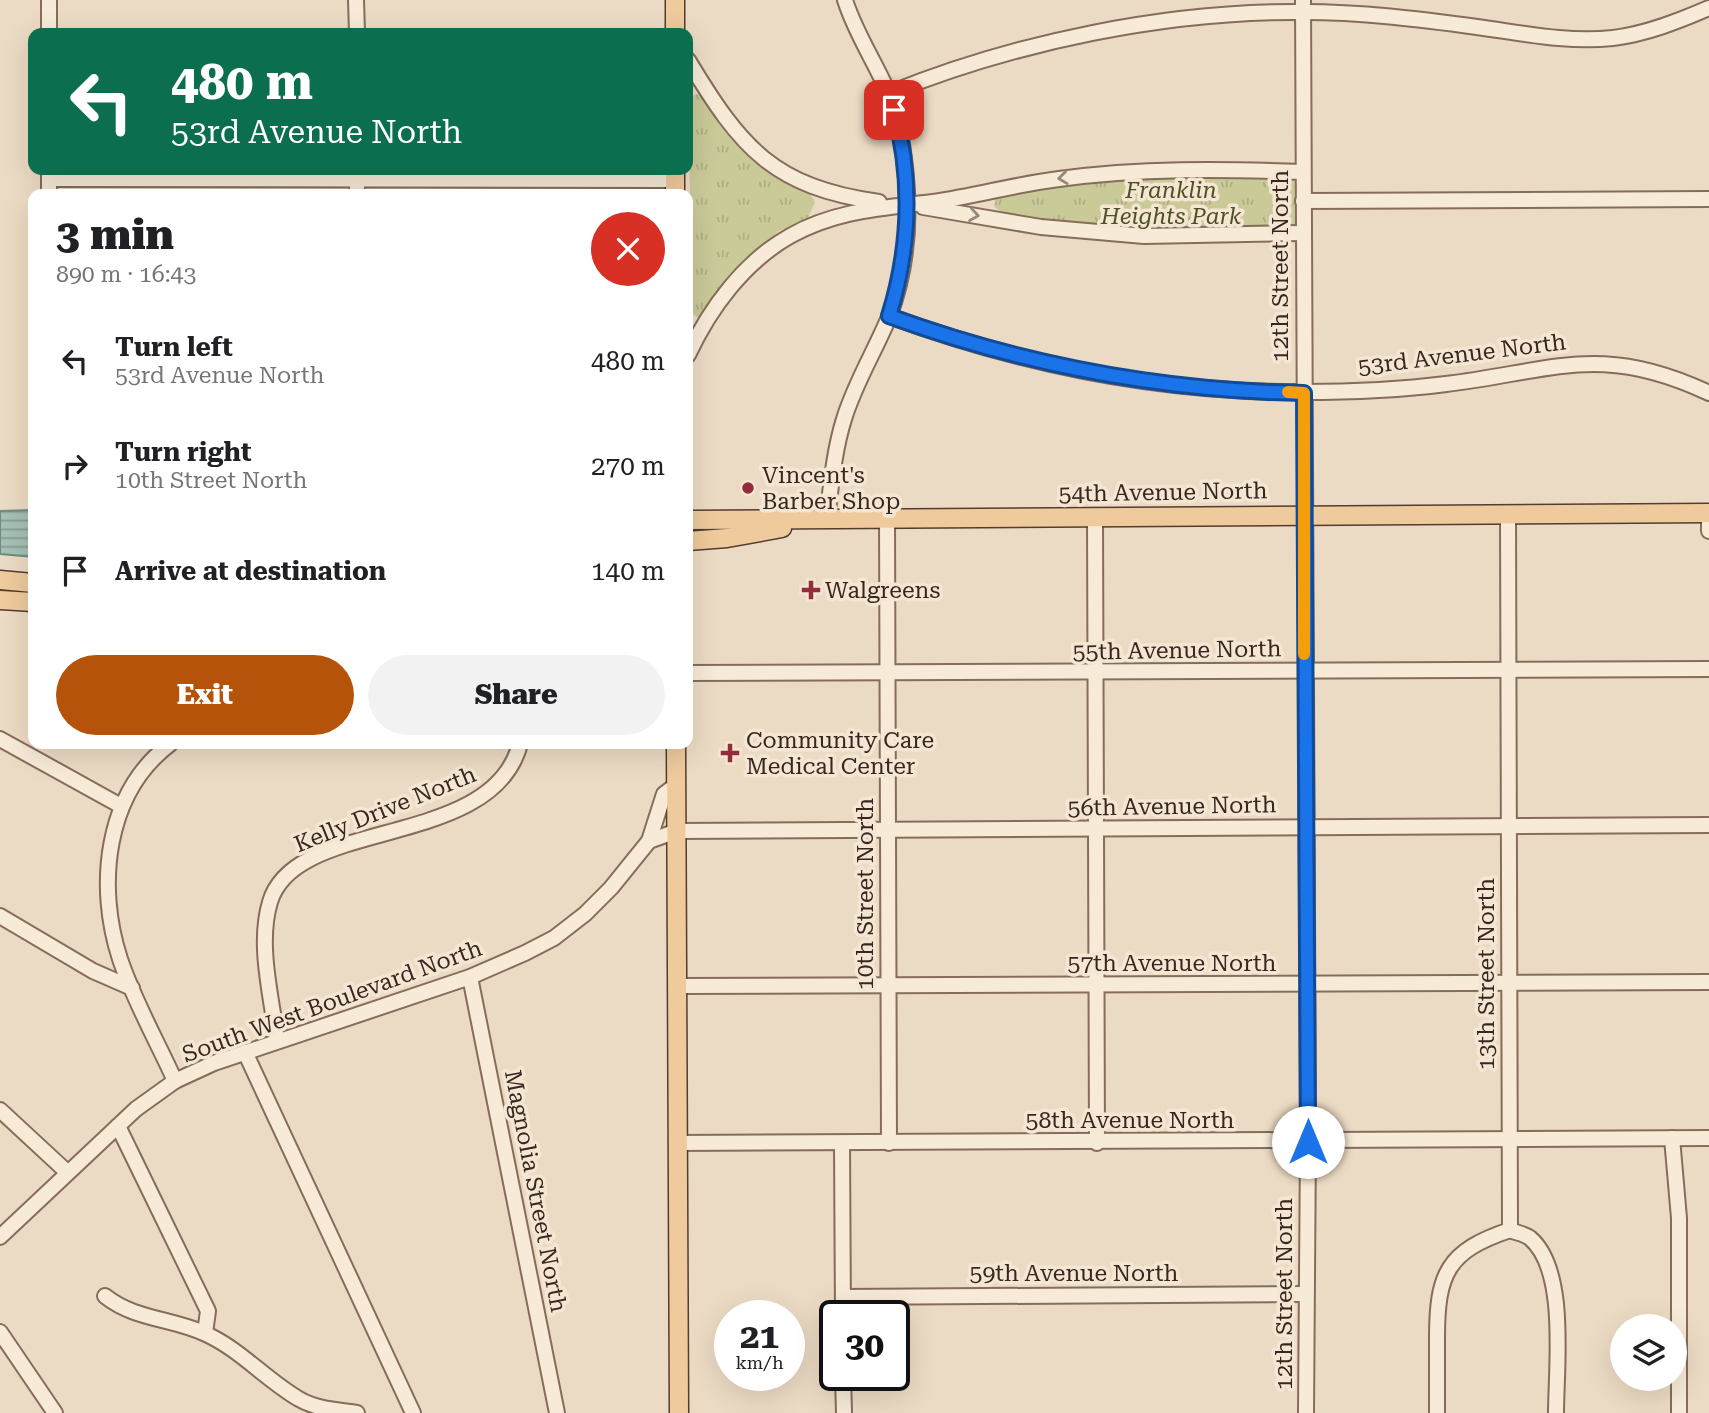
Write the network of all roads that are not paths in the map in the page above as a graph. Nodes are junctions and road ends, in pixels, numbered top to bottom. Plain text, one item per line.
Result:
1 (49, 0) edge
2 (356, 0) edge
3 (675, 0) edge
4 (845, 0) edge
5 (1303, 6) edge
6 (1709, 8) edge
7 (49, 28) edge
8 (357, 28) edge
9 (675, 28) edge
10 (693, 68) edge
11 (890, 93) junction
12 (1303, 172) junction
13 (49, 181) edge
14 (357, 181) edge
15 (675, 181) edge
16 (1709, 199) edge
17 (1303, 201) junction
18 (906, 204) junction
19 (1303, 233) junction
20 (889, 316) junction
21 (693, 346) edge
22 (1304, 393) junction
23 (1709, 393) edge
24 (1709, 513) edge
25 (1508, 514) junction
26 (1305, 515) junction
27 (1095, 518) junction
28 (827, 519) junction
29 (887, 519) junction
30 (693, 520) edge
31 (1709, 531) edge
32 (693, 541) edge
33 (0, 580) edge
34 (28, 583) edge
35 (0, 600) edge
36 (28, 602) edge
37 (1509, 669) junction
38 (1709, 669) edge
39 (1304, 672) junction
40 (693, 673) edge
41 (1096, 674) junction
42 (888, 675) junction
43 (0, 739) edge
44 (165, 749) edge
45 (518, 749) edge
46 (676, 749) edge
47 (676, 785) junction
48 (121, 806) junction
49 (1709, 825) edge
50 (1507, 826) junction
51 (1305, 827) junction
52 (677, 831) junction
53 (888, 831) junction
54 (1097, 831) junction
55 (649, 841) junction
56 (0, 916) edge
57 (470, 977) junction
58 (1508, 982) junction
59 (1709, 982) edge
60 (887, 985) junction
61 (1306, 985) junction
62 (677, 986) junction
63 (1097, 986) junction
64 (132, 988) junction
65 (277, 1041) junction
66 (244, 1052) junction
67 (175, 1081) junction
68 (0, 1110) edge
69 (118, 1126) junction
70 (1672, 1138) junction
71 (1709, 1138) edge
72 (1510, 1139) junction
73 (1308, 1142) junction
74 (677, 1143) junction
75 (842, 1143) junction
76 (889, 1143) junction
77 (1097, 1143) junction
78 (67, 1172) junction
79 (1510, 1230) junction
80 (0, 1237) edge
81 (1305, 1294) junction
82 (105, 1296) dead end
83 (843, 1297) joint
84 (0, 1332) edge
85 (205, 1333) junction
86 (843, 1391) edge
87 (55, 1413) edge
88 (357, 1413) edge
89 (414, 1413) edge
90 (557, 1413) edge
91 (679, 1413) edge
92 (844, 1413) edge
93 (1306, 1413) edge
94 (1437, 1413) edge
95 (1556, 1413) edge
96 (1679, 1413) edge

1 - 7 street
2 - 8 street
3 - 9 main road
4 - 11 street
5 - 6 street
5 - 11 street
5 - 12 street, 12th Street North
10 - 18 street
11 - 18 street
12 - 17 street, 12th Street North
12 -> 18 street
13 - 14 street
14 - 15 street
16 - 17 street
17 - 19 street, 12th Street North
18 -> 19 street
18 - 20 street
18 - 21 street
19 - 22 street, 12th Street North
20 - 22 street, 53rd Avenue North
20 - 28 street
22 - 23 street, 53rd Avenue North
22 - 26 street, 12th Street North
24 - 25 main road, 54th Avenue North
24 - 31 street
25 - 26 main road, 54th Avenue North
25 - 37 street, 13th Street North
26 - 27 main road, 54th Avenue North
26 - 39 street, 12th Street North
27 - 29 main road, 54th Avenue North
27 - 41 street
28 - 29 main road, 54th Avenue North
28 - 30 main road, 54th Avenue North
28 - 32 main road, 54th Avenue North
29 - 42 street, 10th Street North
33 - 34 main road
35 - 36 main road
37 - 38 street, 55th Avenue North
37 - 39 street, 55th Avenue North
37 - 50 street, 13th Street North
39 - 41 street, 55th Avenue North
39 - 51 street, 12th Street North
40 - 42 street, 55th Avenue North
41 - 42 street, 55th Avenue North
41 - 54 street
42 - 53 street, 10th Street North
43 - 48 street
44 - 48 street
45 - 65 street, Kelly Drive North
46 - 47 main road
47 - 52 main road
47 - 55 street, South West Boulevard North
48 - 64 street
49 - 50 street, 56th Avenue North
50 - 51 street, 56th Avenue North
50 - 58 street, 13th Street North
51 - 54 street, 56th Avenue North
51 - 61 street, 12th Street North
52 - 53 street, 56th Avenue North
52 - 55 street
52 - 62 main road
53 - 54 street, 56th Avenue North
53 - 60 street, 10th Street North
54 - 63 street
55 - 57 street, South West Boulevard North
56 - 64 street
57 - 65 street, South West Boulevard North
57 - 90 street, Magnolia Street North
58 - 59 street, 57th Avenue North
58 - 61 street, 57th Avenue North
58 - 72 street, 13th Street North
60 - 62 street, 57th Avenue North
60 - 63 street, 57th Avenue North
60 - 76 street, 10th Street North
61 - 63 street, 57th Avenue North
61 - 73 street, 12th Street North
62 - 74 main road
63 - 77 street
64 - 67 street
65 - 66 street, South West Boulevard North
66 - 67 street, South West Boulevard North
66 - 89 street
67 - 69 street, South West Boulevard North
68 - 78 street
69 - 78 street, South West Boulevard North
69 - 85 street
70 - 71 street, 58th Avenue North
70 - 72 street, 58th Avenue North
70 - 96 street
72 - 73 street, 58th Avenue North
72 - 79 street, 13th Street North
73 - 77 street, 58th Avenue North
73 - 81 street, 12th Street North
74 - 75 street, 58th Avenue North
74 - 91 main road
75 - 76 street, 58th Avenue North
75 - 83 street
76 - 77 street, 58th Avenue North
78 - 80 street, South West Boulevard North
79 - 94 street
79 - 95 street
81 - 83 street, 59th Avenue North
81 - 93 street, 12th Street North
82 - 85 street
84 - 87 street
85 - 88 street
86 - 92 street

